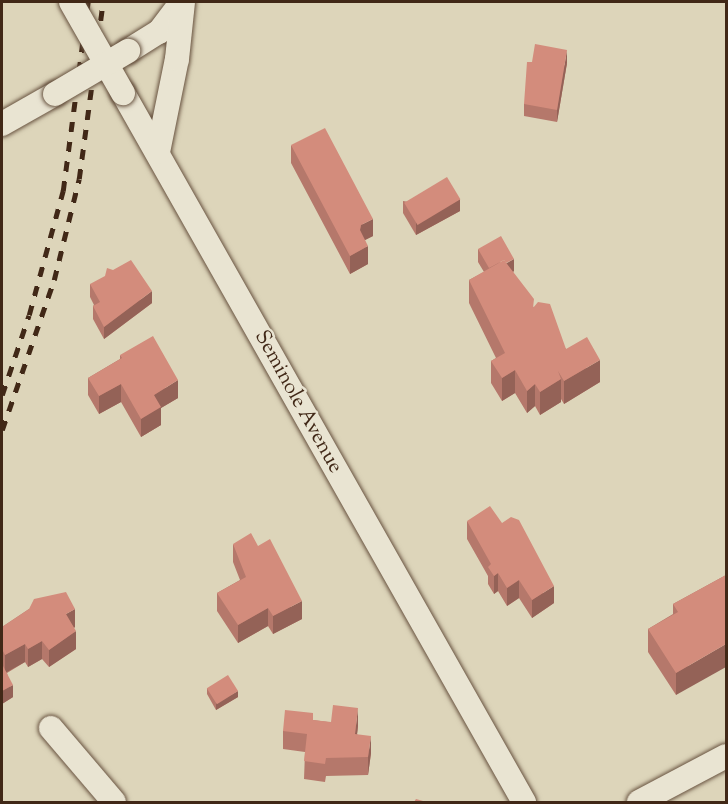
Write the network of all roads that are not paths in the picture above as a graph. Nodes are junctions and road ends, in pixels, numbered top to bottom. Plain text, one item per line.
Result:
1 (71, 2) edge
2 (182, 2) edge
3 (107, 64) junction
4 (2, 124) edge
5 (158, 152) junction
6 (51, 728) dead end
7 (726, 756) edge
8 (114, 802) edge
9 (524, 802) edge
10 (639, 802) edge

1 - 3 street, Seminole Avenue, bridge
2 - 3 street, bridge
2 - 5 street
3 - 4 street, bridge
3 - 5 street, Seminole Avenue, bridge
5 - 9 street, Seminole Avenue
6 - 8 street
7 - 10 street

